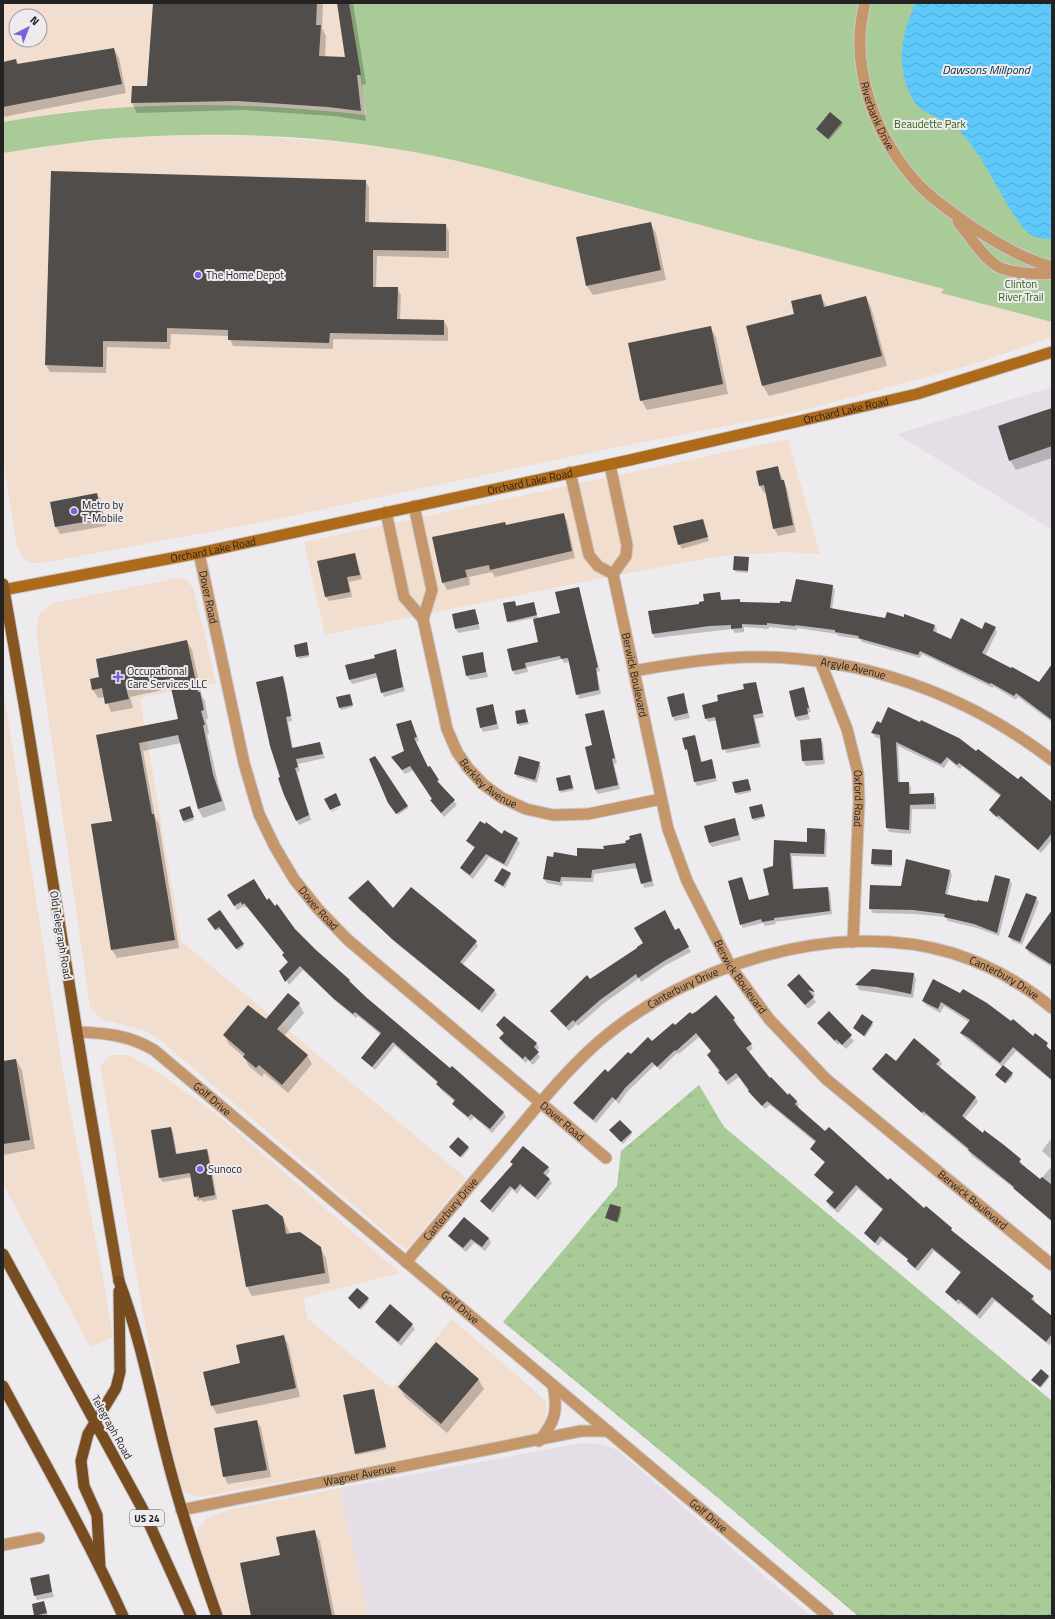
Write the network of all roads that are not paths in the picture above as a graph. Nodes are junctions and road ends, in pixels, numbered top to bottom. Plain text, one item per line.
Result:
1 (865, 3) edge
2 (945, 208) junction
3 (1052, 267) edge
4 (1052, 274) edge
5 (1052, 352) edge
6 (610, 465) junction
7 (570, 472) junction
8 (414, 506) junction
9 (386, 512) junction
10 (199, 553) junction
11 (613, 574) junction
12 (3, 588) edge
13 (423, 619) junction
14 (820, 661) junction
15 (634, 671) junction
16 (1052, 760) edge
17 (661, 799) junction
18 (852, 942) junction
19 (731, 966) junction
20 (1052, 1008) edge
21 (77, 1032) junction
22 (540, 1102) junction
23 (606, 1158) dead end
24 (3, 1254) edge
25 (406, 1262) junction
26 (1052, 1265) edge
27 (119, 1281) junction
28 (553, 1385) junction
29 (3, 1386) edge
30 (95, 1423) junction
31 (608, 1431) junction
32 (539, 1441) junction
33 (181, 1510) junction
34 (39, 1538) dead end
35 (3, 1545) edge
36 (100, 1567) junction
37 (123, 1616) edge
38 (192, 1616) edge
39 (217, 1616) edge
40 (828, 1616) edge

1 - 2 street, Riverbank Drive
2 - 3 street, Riverbank Drive
2 - 4 street, Riverbank Drive
5 - 6 main road, Orchard Lake Road
6 - 7 main road, Orchard Lake Road
6 - 11 street
7 - 8 main road, Orchard Lake Road
7 - 11 street
8 - 9 main road, Orchard Lake Road
8 - 13 street, Berkley Avenue
9 - 10 main road, Orchard Lake Road
9 - 13 street, Berkley Avenue
10 - 12 main road, Orchard Lake Road
10 - 22 street, Dover Road
11 - 15 street, Berwick Boulevard
12 - 21 main road, Old Telegraph Road
13 - 17 street, Berkley Avenue
14 - 15 street, Argyle Avenue
14 - 16 street, Argyle Avenue
14 - 18 street, Oxford Road
15 - 17 street, Berwick Boulevard
17 - 19 street, Berwick Boulevard
18 - 19 street, Canterbury Drive
18 - 20 street, Canterbury Drive
19 - 22 street, Canterbury Drive
19 - 26 street, Berwick Boulevard
21 - 25 street, Golf Drive
21 - 27 main road, Old Telegraph Road
22 - 23 street, Dover Road
22 - 25 street, Canterbury Drive
24 - 30 highway, Telegraph Road / US 24
25 - 28 street, Golf Drive
27 - 30 highway
27 - 33 highway
28 - 31 street, Golf Drive
28 - 32 street
29 - 36 highway
30 - 36 highway
30 - 38 highway, Telegraph Road / US 24
31 - 32 street, Wagner Avenue
31 - 40 street, Golf Drive
32 - 33 street, Wagner Avenue
33 - 39 highway
34 - 35 street
36 - 37 highway

